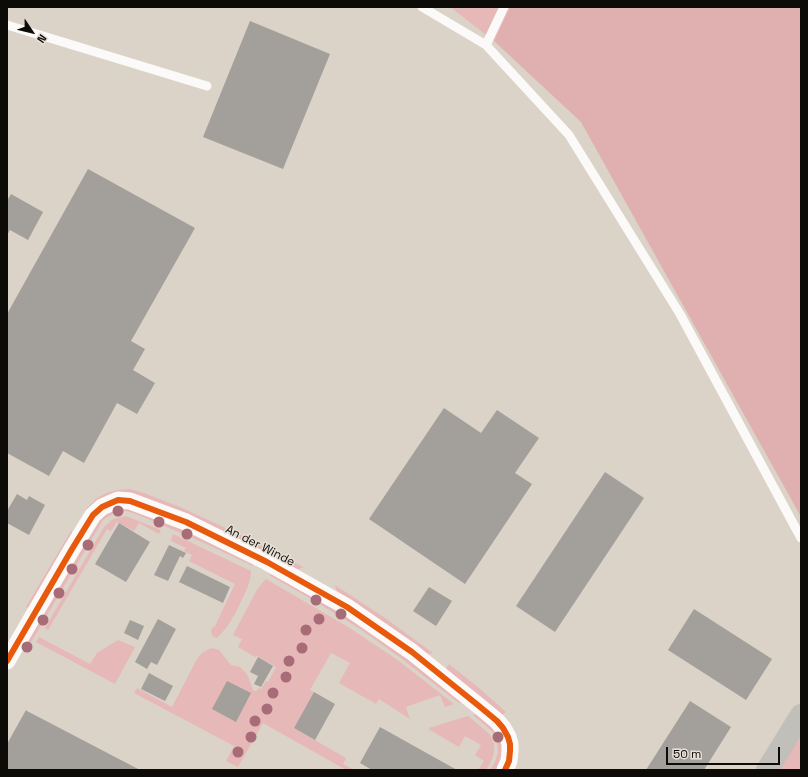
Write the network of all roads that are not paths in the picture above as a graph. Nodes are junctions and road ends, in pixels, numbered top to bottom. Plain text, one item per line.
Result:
1 (422, 7) edge
2 (504, 7) edge
3 (7, 25) edge
4 (486, 45) junction
5 (207, 86) dead end
6 (801, 538) edge
7 (7, 661) edge
8 (801, 715) edge
9 (505, 770) edge
10 (767, 770) edge

1 - 4 lane
2 - 4 lane
3 - 5 lane
4 - 6 lane
7 - 9 street, An der Winde
8 - 10 main road

